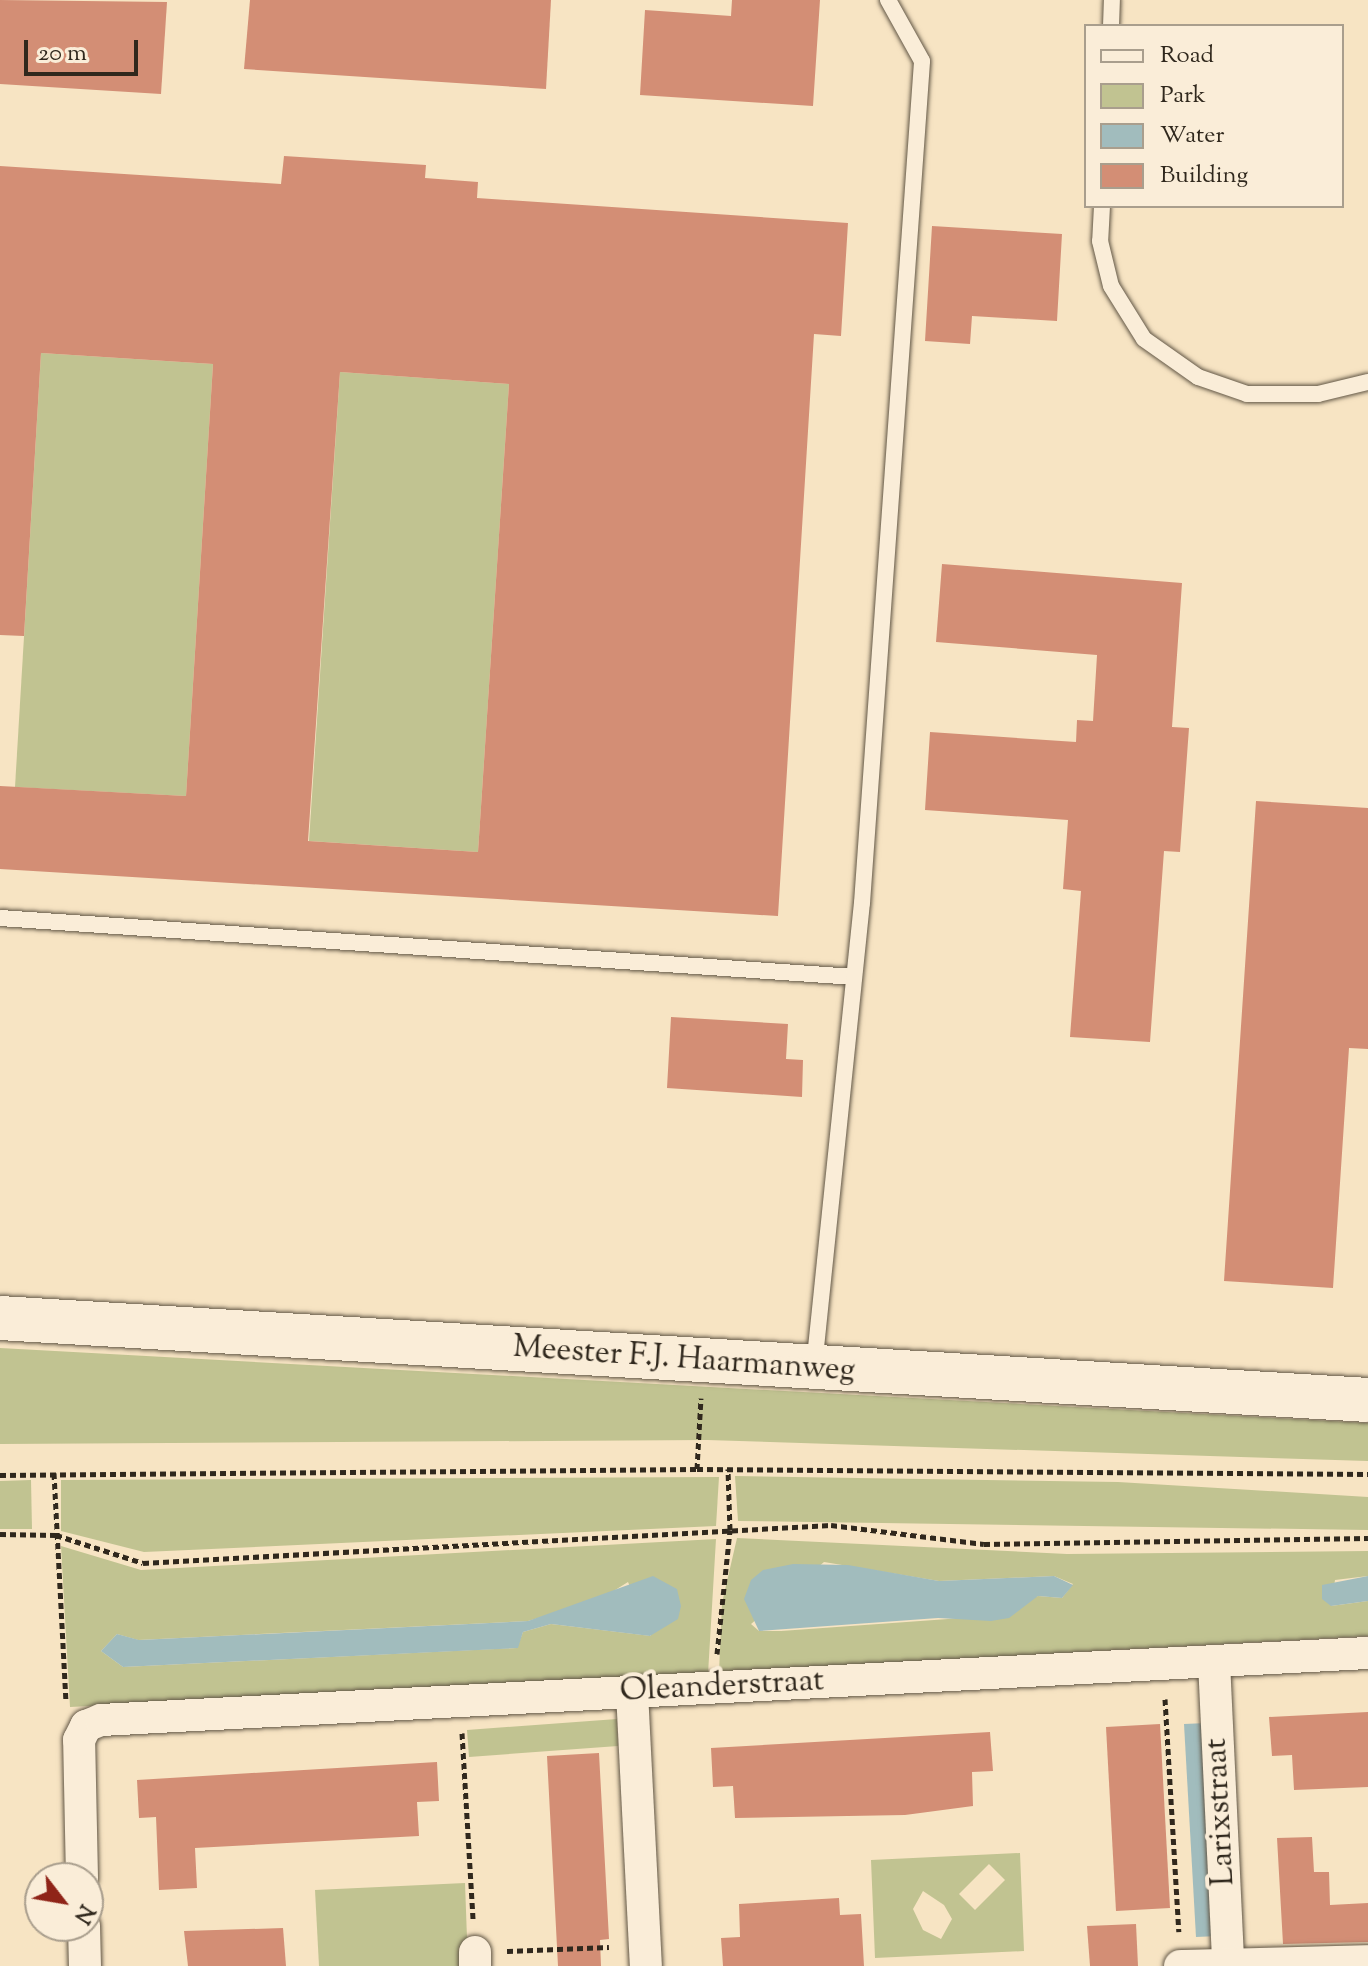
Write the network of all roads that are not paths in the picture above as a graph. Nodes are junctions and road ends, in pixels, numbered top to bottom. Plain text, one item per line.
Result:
1 (888, 0) edge
2 (1112, 0) edge
3 (1111, 24) edge
4 (1102, 208) edge
5 (1368, 382) edge
6 (0, 918) edge
7 (854, 977) junction
8 (0, 1318) edge
9 (814, 1368) junction
10 (1368, 1400) edge
11 (1368, 1653) edge
12 (1214, 1662) junction
13 (632, 1692) junction
14 (82, 1862) edge
15 (84, 1942) edge
16 (646, 1956) edge
17 (1368, 1961) edge
18 (1228, 1962) junction
19 (85, 1966) edge
20 (1181, 1966) edge

1 - 7 lane
2 - 3 lane
4 - 5 lane
6 - 7 lane
7 - 9 lane
8 - 9 main road, Meester F.J. Haarmanweg
9 - 10 main road, Meester F.J. Haarmanweg
11 - 12 street, Oleanderstraat
12 - 13 street, Oleanderstraat
12 - 18 street, Larixstraat
13 - 14 street, Oleanderstraat
13 - 16 street
15 - 19 street
17 - 18 street
18 - 20 street

